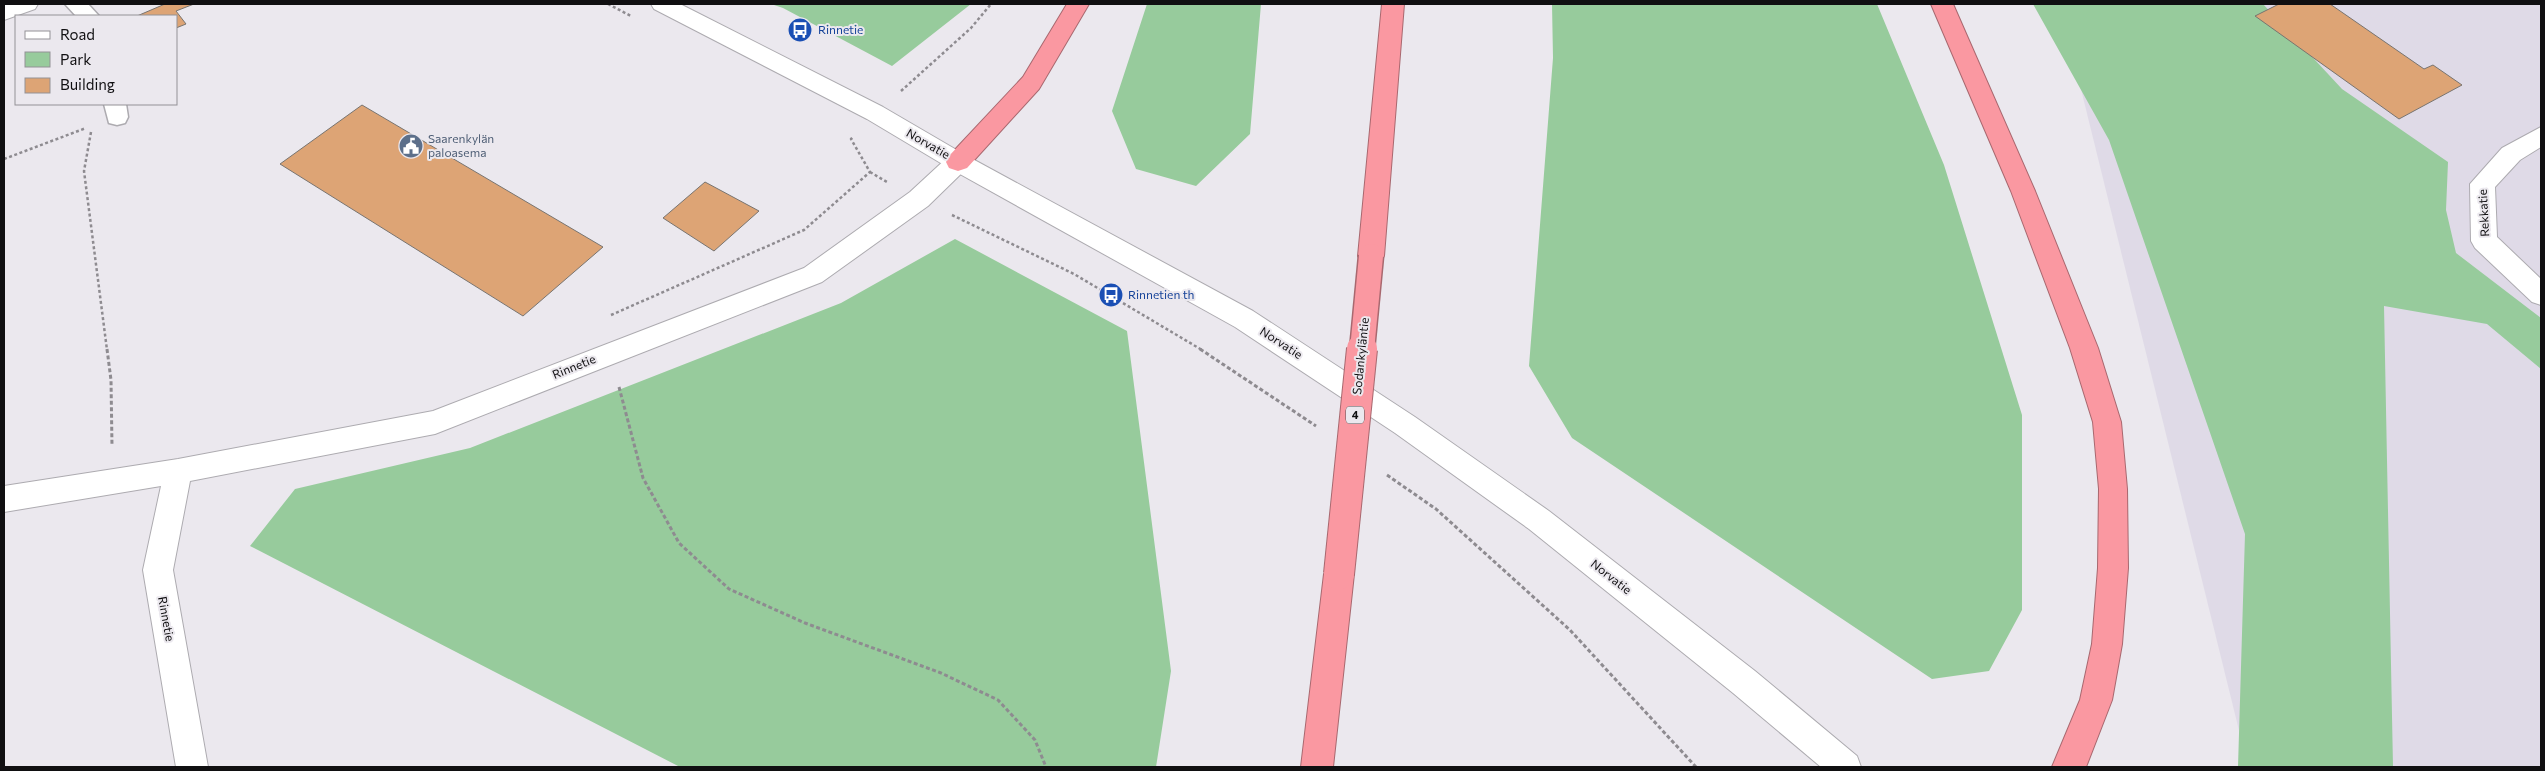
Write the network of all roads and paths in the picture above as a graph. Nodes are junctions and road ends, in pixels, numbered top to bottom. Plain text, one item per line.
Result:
1 (27, 4) edge
2 (75, 4) edge
3 (662, 4) edge
4 (991, 4) edge
5 (1078, 4) edge
6 (1393, 4) edge
7 (1942, 4) edge
8 (4, 12) edge
9 (88, 15) edge
10 (875, 113) junction
11 (2541, 136) edge
12 (4, 159) edge
13 (958, 162) junction
14 (870, 172) junction
15 (919, 199) junction
16 (2541, 295) edge
17 (609, 353) junction
18 (1322, 431) dead end
19 (1379, 470) dead end
20 (178, 471) junction
21 (113, 482) junction
22 (4, 499) edge
23 (192, 767) edge
24 (1046, 767) edge
25 (1317, 767) edge
26 (1696, 767) edge
27 (1844, 767) edge
28 (2068, 767) edge

1 - 8 street
2 - 9 lane
3 - 10 street, Norvatie
4 - 10 path
5 - 13 highway
6 - 25 highway, Sodankyläntie / 4, bridge
7 - 28 highway
10 - 13 street, Norvatie
10 - 14 path
11 - 16 street, Rekkatie
12 - 21 path
13 - 15 street, Rinnetie
13 - 27 street, Norvatie
14 - 15 path
14 - 17 path
15 - 17 street, Rinnetie
15 - 18 path
17 - 20 street, Rinnetie
17 - 24 path
19 - 26 path
20 - 21 street, Rinnetie
20 - 23 street, Rinnetie
21 - 22 street, Rinnetie

